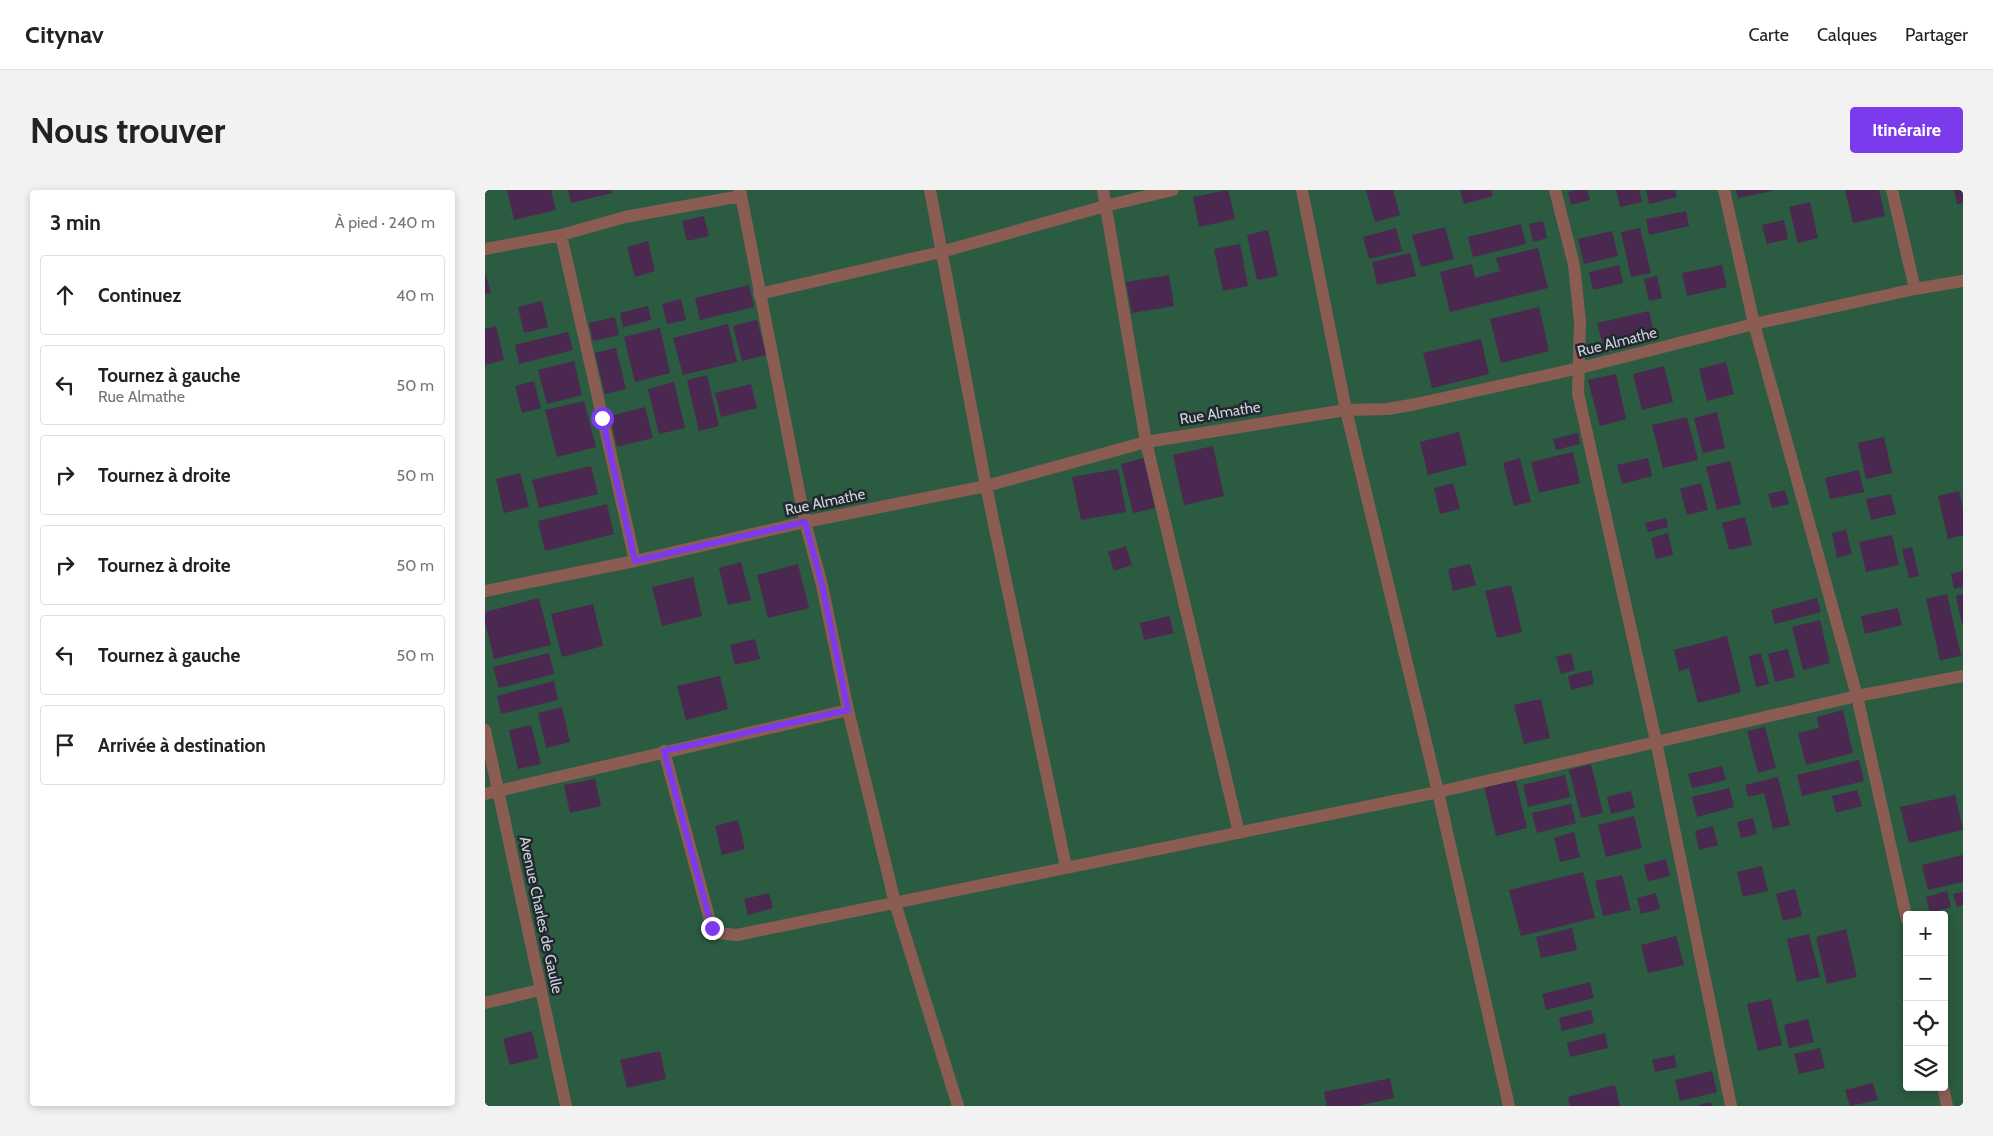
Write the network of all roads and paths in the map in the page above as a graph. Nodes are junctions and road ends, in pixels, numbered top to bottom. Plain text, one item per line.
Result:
1 (930, 190) edge
2 (1103, 190) edge
3 (1173, 190) edge
4 (1302, 190) edge
5 (1555, 190) edge
6 (1724, 190) edge
7 (1892, 190) edge
8 (741, 193) edge
9 (1105, 206) junction
10 (561, 236) junction
11 (485, 248) edge
12 (941, 252) junction
13 (1963, 280) edge
14 (1915, 289) junction
15 (759, 294) junction
16 (1754, 324) junction
17 (1580, 368) junction
18 (1346, 410) junction
19 (1146, 442) junction
20 (986, 486) junction
21 (805, 522) junction
22 (635, 561) junction
23 (485, 591) edge
24 (1963, 676) edge
25 (1857, 696) junction
26 (848, 710) junction
27 (485, 730) edge
28 (1656, 741) junction
29 (664, 751) junction
30 (499, 791) junction
31 (1438, 792) junction
32 (485, 794) edge
33 (1239, 833) junction
34 (1066, 867) junction
35 (895, 904) junction
36 (1905, 911) edge
37 (539, 990) junction
38 (485, 1003) edge
39 (1944, 1091) edge
40 (566, 1106) edge
41 (958, 1106) edge
42 (1509, 1106) edge
43 (1731, 1106) edge
44 (1947, 1106) edge

1 - 12 street
2 - 9 street
3 - 9 street
4 - 18 street
5 - 17 street
6 - 16 street
7 - 14 street
8 - 10 street
8 - 15 street
9 - 12 street
9 - 19 street
10 - 11 street
10 - 22 street
12 - 15 street
12 - 20 street
13 - 14 street, Rue Almathe
14 - 16 street, Rue Almathe
15 - 21 street
16 - 17 street, Rue Almathe
16 - 25 street
17 - 18 street, Rue Almathe
17 - 28 street
18 - 19 street, Rue Almathe
18 - 31 street
19 - 20 street, Rue Almathe
19 - 33 street
20 - 21 street, Rue Almathe
20 - 34 street
21 - 22 street, Rue Almathe
21 - 26 street
22 - 23 street, Rue Almathe
24 - 25 street
25 - 28 street
25 - 36 street
26 - 29 street
26 - 35 street
27 - 30 street, Avenue Charles de Gaulle
28 - 31 street
28 - 43 street
29 - 30 street
29 - 35 street
30 - 32 street
30 - 37 street, Avenue Charles de Gaulle
31 - 33 street
31 - 42 street
33 - 34 street
34 - 35 street
35 - 41 street
37 - 38 street
37 - 40 street, Avenue Charles de Gaulle
39 - 44 street

